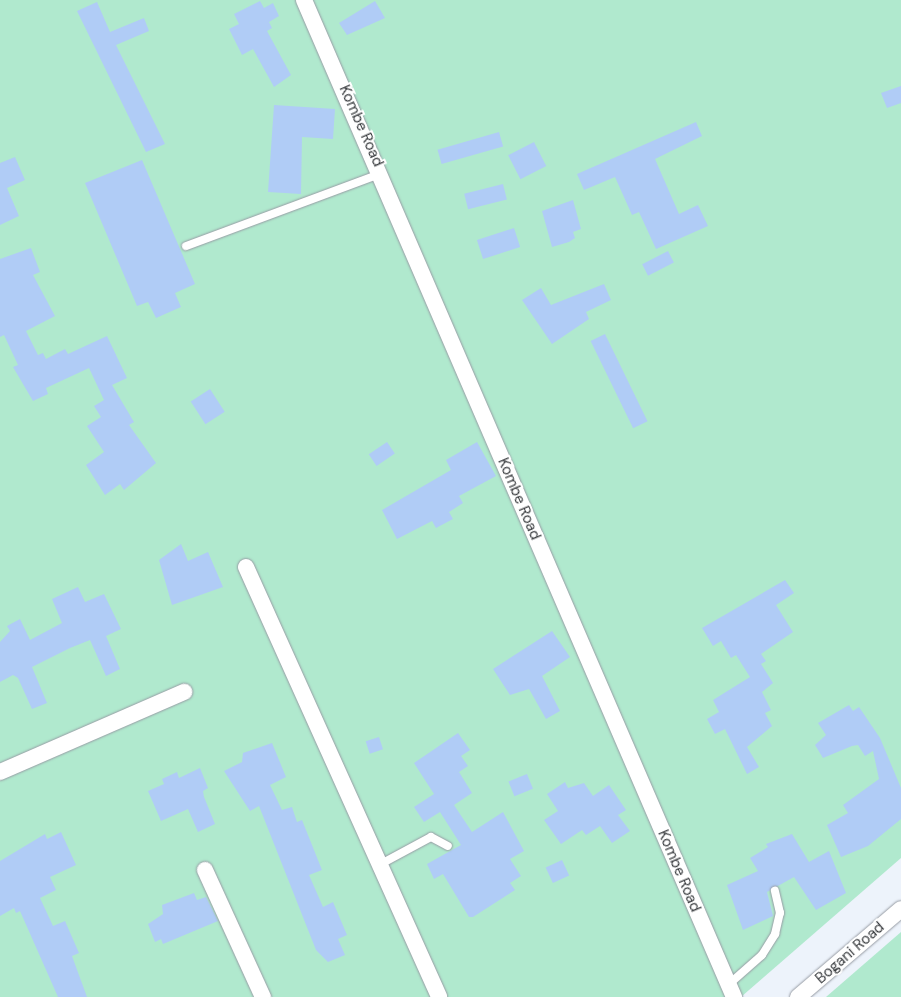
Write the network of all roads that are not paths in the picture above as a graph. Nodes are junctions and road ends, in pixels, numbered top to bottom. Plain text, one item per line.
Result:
1 (304, 0) edge
2 (382, 174) junction
3 (186, 246) dead end
4 (246, 567) dead end
5 (184, 692) dead end
6 (0, 772) edge
7 (448, 846) dead end
8 (380, 865) junction
9 (205, 870) dead end
10 (775, 890) dead end
11 (901, 909) edge
12 (731, 991) edge
13 (263, 997) edge
14 (439, 997) edge
15 (798, 997) edge

1 - 2 street, Kombe Road
2 - 3 lane
2 - 12 street, Kombe Road
4 - 8 street
5 - 6 street
7 - 8 lane
8 - 14 street
9 - 13 street
10 - 12 lane
11 - 15 street, Bogani Road

